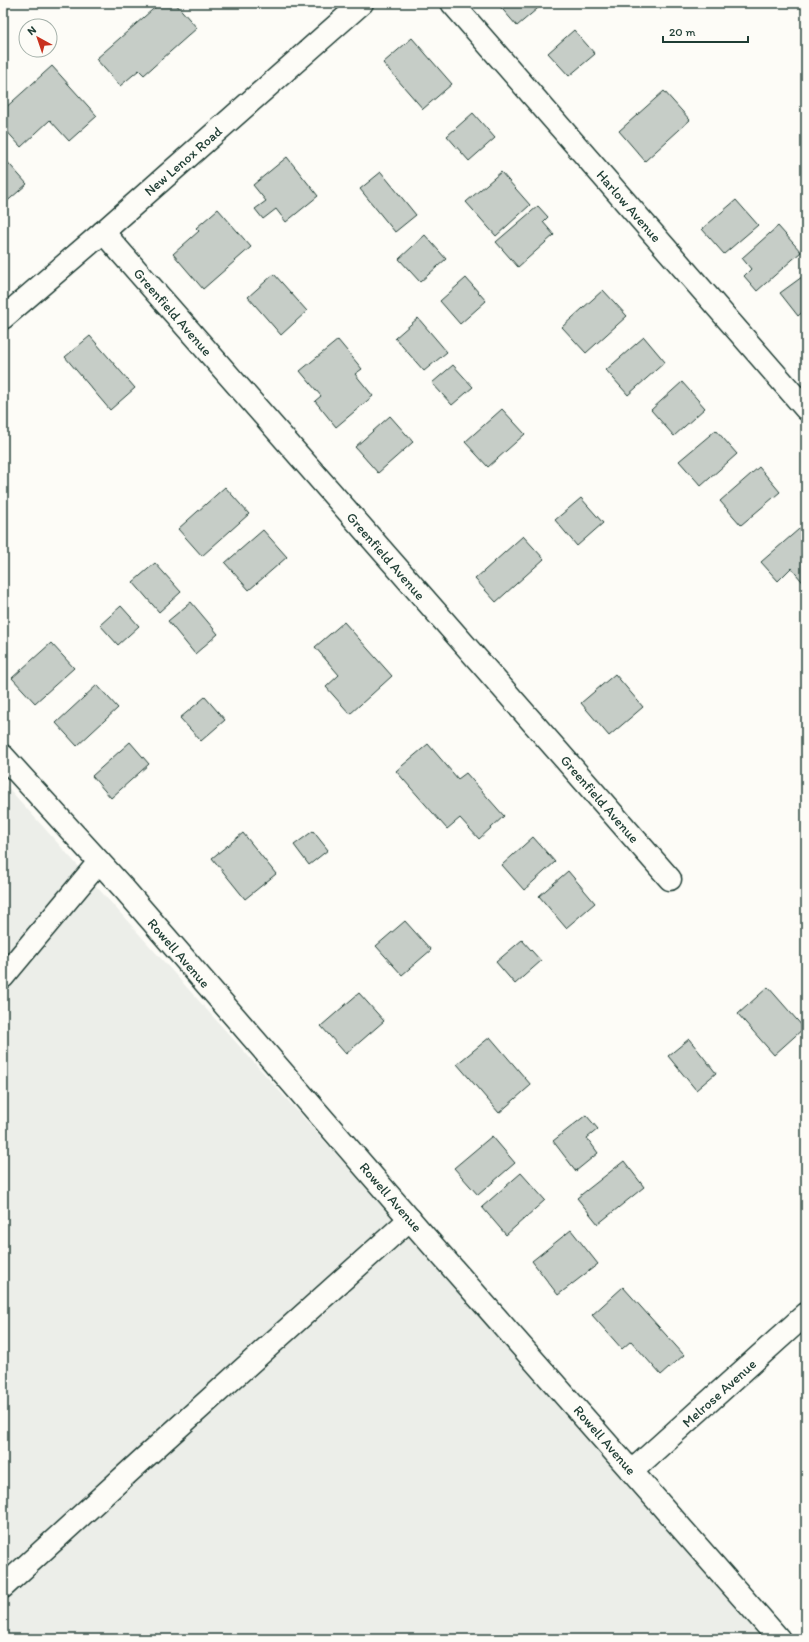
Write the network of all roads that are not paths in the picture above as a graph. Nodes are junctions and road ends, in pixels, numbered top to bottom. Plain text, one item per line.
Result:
1 (362, 3) edge
2 (452, 3) edge
3 (103, 232) junction
4 (3, 318) edge
5 (806, 409) edge
6 (3, 756) edge
7 (99, 862) junction
8 (670, 879) dead end
9 (3, 977) edge
10 (410, 1219) junction
11 (806, 1314) edge
12 (632, 1471) junction
13 (3, 1587) edge
14 (779, 1639) edge

1 - 3 street, New Lenox Road
2 - 5 street, Harlow Avenue
3 - 4 street, New Lenox Road
3 - 8 street, Greenfield Avenue
6 - 7 street, Rowell Avenue
7 - 9 street
7 - 10 street, Rowell Avenue
10 - 12 street, Rowell Avenue
10 - 13 street
11 - 12 street, Melrose Avenue
12 - 14 street, Rowell Avenue

